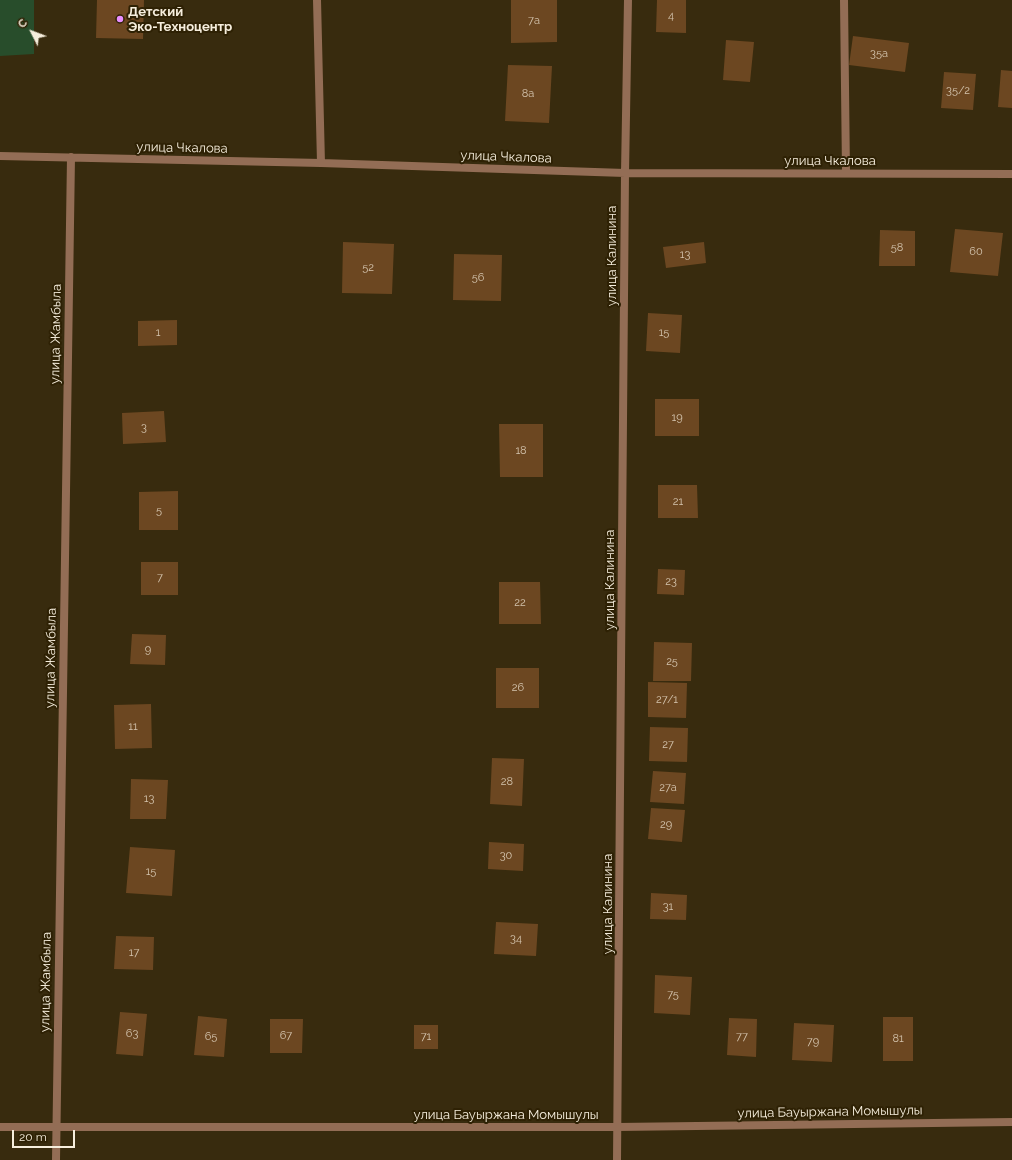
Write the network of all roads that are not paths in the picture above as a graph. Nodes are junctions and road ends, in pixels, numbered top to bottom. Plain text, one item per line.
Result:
1 (317, 0) edge
2 (628, 0) edge
3 (844, 0) edge
4 (0, 156) edge
5 (70, 157) junction
6 (321, 164) junction
7 (625, 173) junction
8 (846, 173) junction
9 (1012, 174) edge
10 (1012, 1122) edge
11 (0, 1127) edge
12 (618, 1127) junction
13 (55, 1128) junction
14 (56, 1160) edge
15 (617, 1160) edge

1 - 6 street
2 - 7 street, улица Калинина
3 - 8 street
4 - 5 street, улица Чкалова
5 - 6 street, улица Чкалова
5 - 13 street, улица Жамбыла
6 - 7 street, улица Чкалова
7 - 8 street, улица Чкалова
7 - 12 street, улица Калинина
8 - 9 street, улица Чкалова
10 - 12 street, улица Бауыржана Момышулы
11 - 13 street, улица Бауыржана Момышулы
12 - 13 street, улица Бауыржана Момышулы
12 - 15 street, улица Калинина
13 - 14 street, улица Жамбыла

